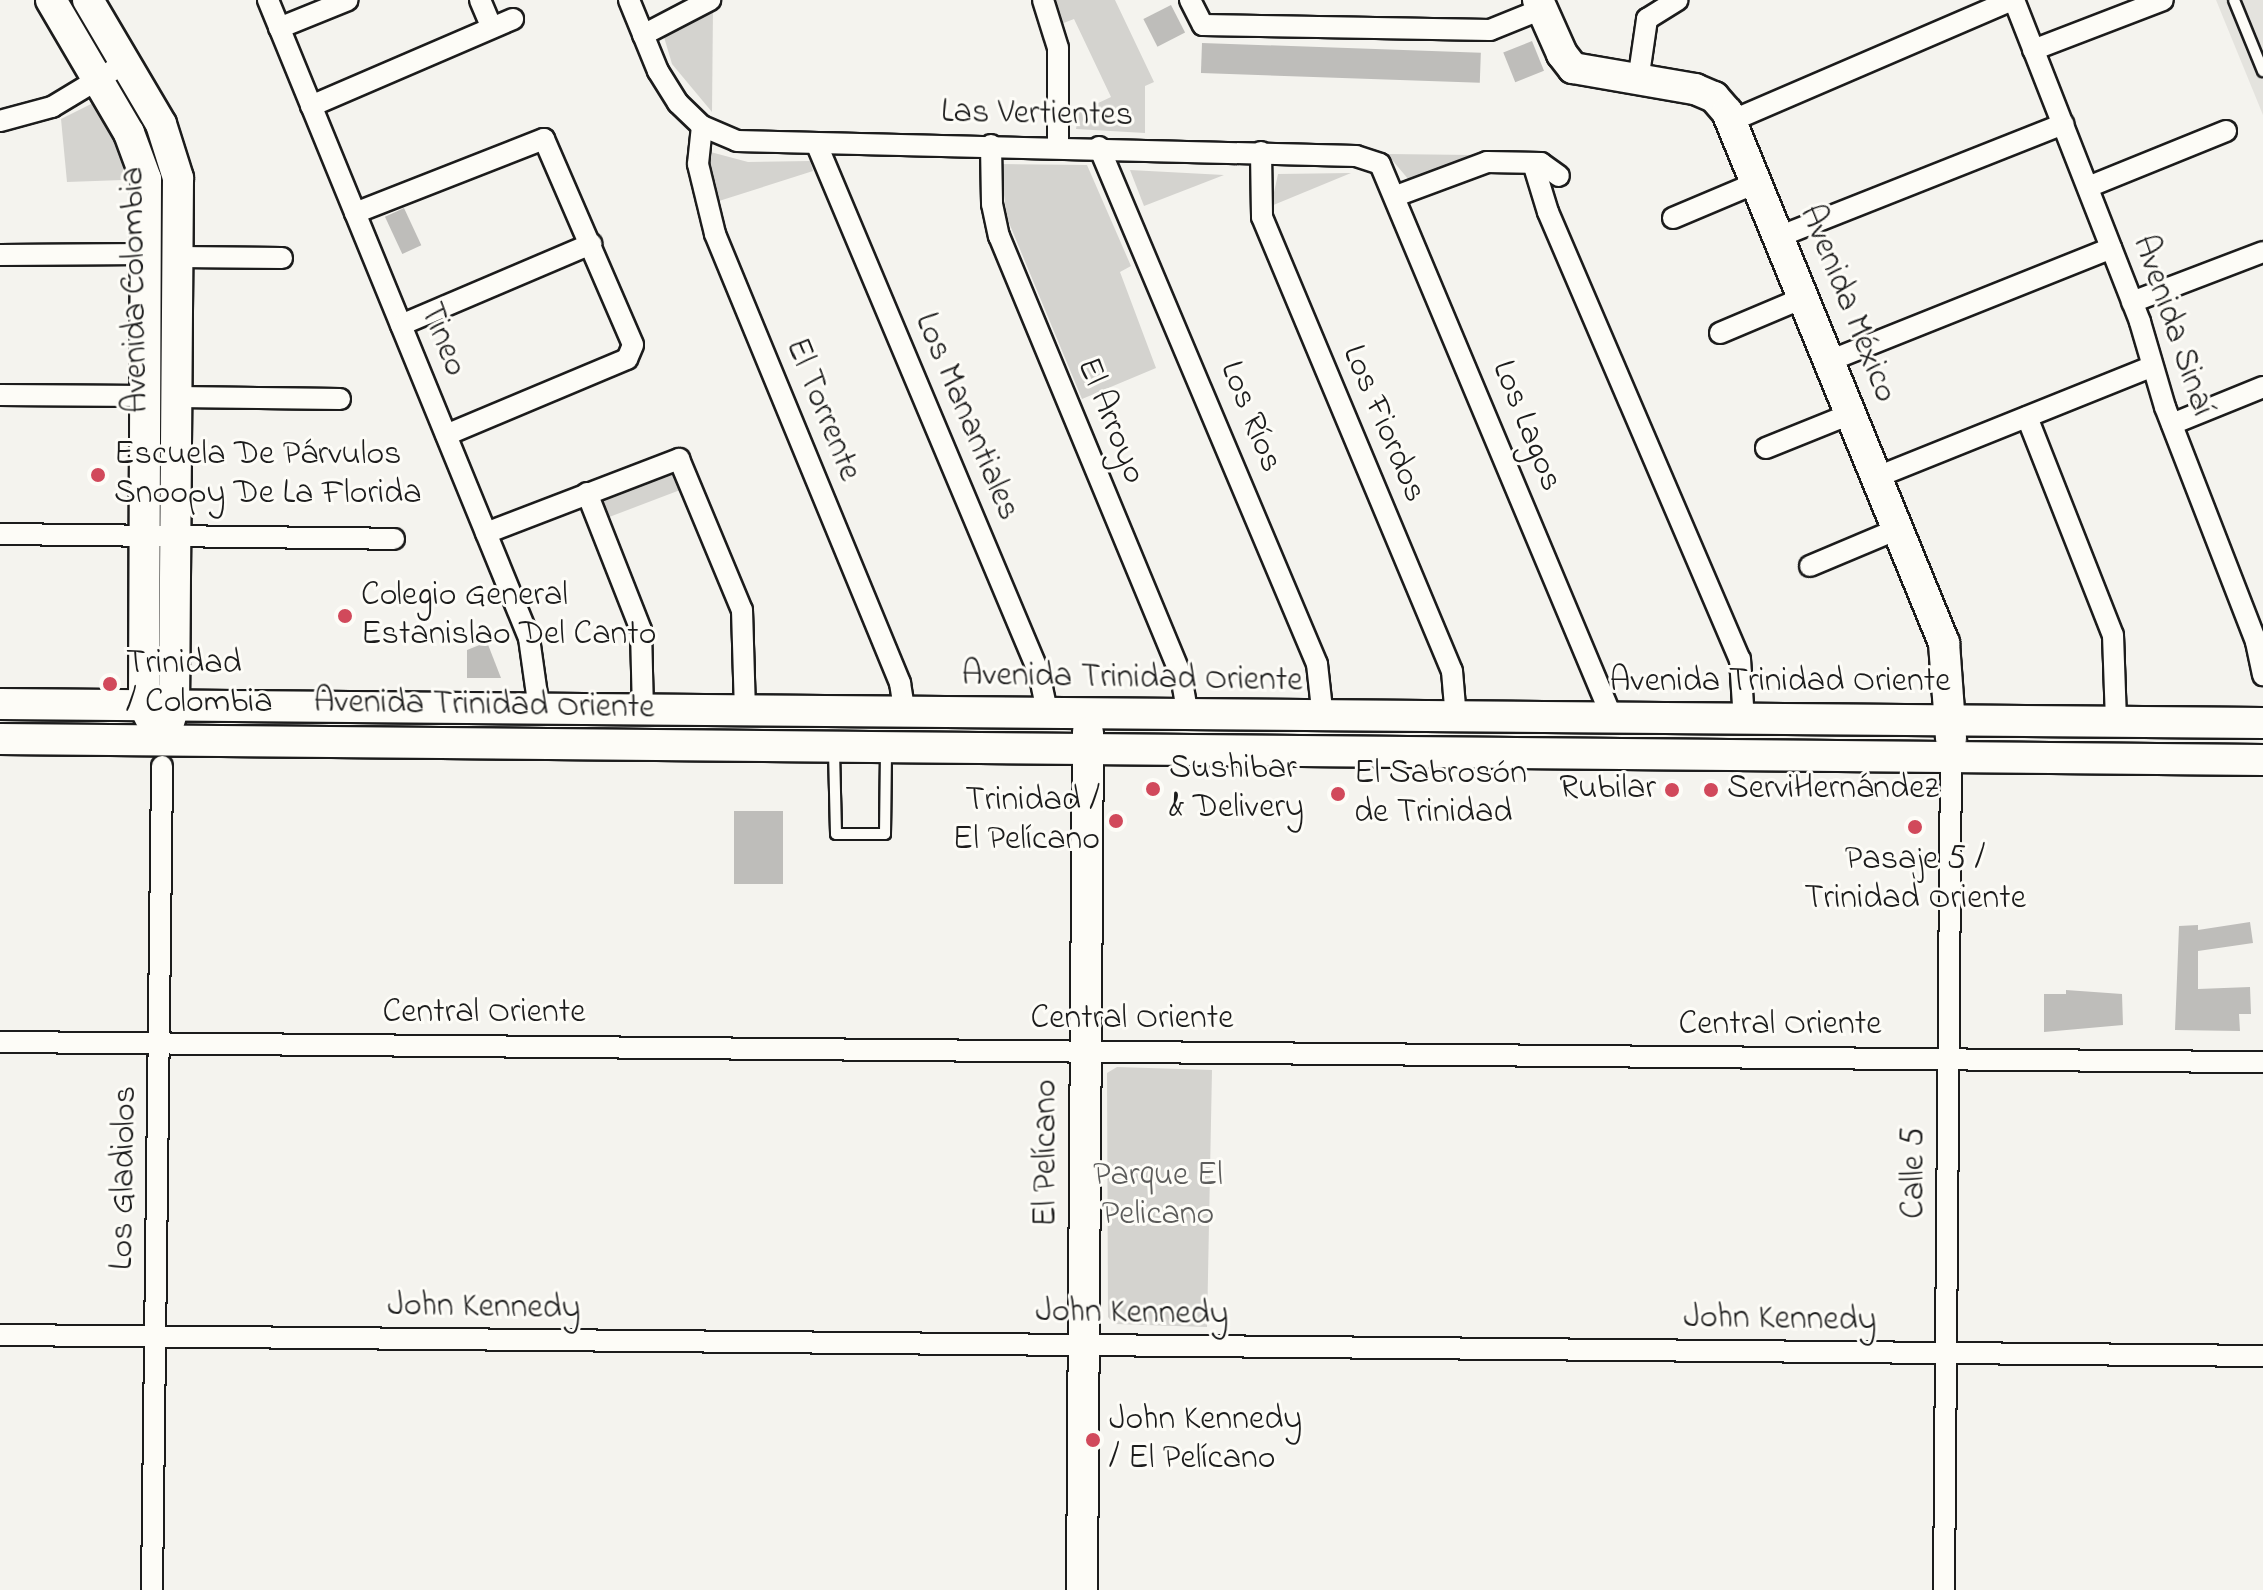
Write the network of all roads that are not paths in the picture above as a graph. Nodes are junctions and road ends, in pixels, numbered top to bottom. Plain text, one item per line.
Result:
1 (51, 0) edge
2 (88, 0) edge
3 (268, 0) edge
4 (348, 0) edge
5 (480, 0) edge
6 (629, 0) edge
7 (710, 0) edge
8 (1043, 0) edge
9 (1190, 0) edge
10 (1678, 0) edge
11 (2013, 0) edge
12 (2163, 0) edge
13 (2234, 0) edge
14 (1540, 4) edge
15 (513, 19) dead end
16 (279, 28) junction
17 (492, 28) junction
18 (643, 35) junction
19 (2033, 50) junction
20 (125, 63) junction
21 (2263, 71) edge
22 (98, 80) junction
23 (1638, 81) junction
24 (311, 106) junction
25 (0, 121) edge
26 (1731, 121) junction
27 (2063, 124) junction
28 (702, 126) junction
29 (2226, 131) dead end
30 (817, 145) junction
31 (991, 145) junction
32 (1058, 145) junction
33 (1099, 147) junction
34 (1261, 152) junction
35 (1374, 160) joint
36 (1533, 163) junction
37 (1559, 176) dead end
38 (1756, 183) junction
39 (2088, 187) junction
40 (1396, 196) junction
41 (355, 213) junction
42 (1673, 218) dead end
43 (1778, 237) junction
44 (591, 244) junction
45 (2111, 248) junction
46 (2263, 252) edge
47 (147, 254) junction
48 (0, 255) edge
49 (178, 257) junction
50 (282, 258) dead end
51 (1803, 298) junction
52 (2132, 302) junction
53 (401, 325) junction
54 (1720, 333) dead end
55 (1829, 361) junction
56 (2153, 366) junction
57 (2263, 387) edge
58 (0, 395) edge
59 (146, 396) junction
60 (177, 397) junction
61 (340, 399) dead end
62 (1850, 414) junction
63 (2027, 417) junction
64 (2172, 424) junction
65 (446, 435) junction
66 (1766, 448) dead end
67 (1877, 477) junction
68 (587, 493) junction
69 (1898, 529) junction
70 (486, 533) junction
71 (0, 534) edge
72 (145, 536) junction
73 (177, 536) junction
74 (394, 539) dead end
75 (1810, 566) dead end
76 (2263, 675) edge
77 (0, 704) edge
78 (144, 706) junction
79 (174, 706) junction
80 (539, 709) junction
81 (643, 711) junction
82 (745, 712) junction
83 (905, 714) junction
84 (1048, 716) junction
85 (1088, 717) junction
86 (1188, 717) junction
87 (1323, 718) junction
88 (1456, 719) junction
89 (1613, 720) junction
90 (1744, 721) junction
91 (1951, 722) junction
92 (2116, 722) junction
93 (2263, 723) edge
94 (0, 739) edge
95 (834, 747) junction
96 (886, 748) junction
97 (1088, 750) junction
98 (163, 754) junction
99 (1951, 757) junction
100 (2263, 760) edge
101 (0, 1042) edge
102 (159, 1043) junction
103 (1085, 1052) junction
104 (1948, 1059) junction
105 (2263, 1062) edge
106 (0, 1335) edge
107 (155, 1337) junction
108 (1084, 1345) junction
109 (1946, 1353) junction
110 (2263, 1356) edge
111 (152, 1590) edge
112 (1082, 1590) edge
113 (1944, 1590) edge

1 - 22 main road, Avenida Colombia
2 - 20 main road, Avenida Colombia
3 - 16 street, Tineo
4 - 16 street
5 - 17 street
6 - 18 street
7 - 18 street
8 - 32 street
9 - 14 street
10 - 23 street
11 - 19 street, Avenida Sinaí
11 - 26 street
12 - 19 street
13 - 21 lane
14 - 23 main road, Avenida México
15 - 17 street
16 - 24 street, Tineo
17 - 24 street
18 - 28 street
19 - 27 street, Avenida Sinaí
20 - 22 street
20 - 49 main road, Avenida Colombia
22 - 25 street
22 - 47 main road, Avenida Colombia
23 - 26 main road, Avenida México
24 - 41 street, Tineo
26 - 38 main road, Avenida México
27 - 39 street, Avenida Sinaí
27 - 43 street
28 - 30 street, Las Vertientes
28 - 83 street, El Torrente
29 - 39 street
30 - 31 street, Las Vertientes
30 - 84 street, Los Manantiales
31 - 32 street, Las Vertientes
31 - 86 street, El Arroyo
32 - 33 street, Las Vertientes
33 - 34 street, Las Vertientes
33 - 87 street, Los Ríos
34 - 35 street, Las Vertientes
34 - 88 street, Los Fiordos
35 - 40 street, Los Lagos
36 - 37 street
36 - 40 street
36 - 90 street
38 - 42 street
38 - 43 main road, Avenida México
39 - 45 street, Avenida Sinaí
40 - 89 street, Los Lagos
41 - 44 street
41 - 53 street, Tineo
43 - 51 main road, Avenida México
44 - 53 street
44 - 65 street
45 - 52 street, Avenida Sinaí
45 - 55 street
46 - 52 street
47 - 48 street
47 - 59 main road, Avenida Colombia
49 - 50 street
49 - 60 main road, Avenida Colombia
51 - 54 street
51 - 55 main road, Avenida México
52 - 56 street, Avenida Sinaí
53 - 65 street, Tineo
55 - 62 main road, Avenida México
56 - 63 street
56 - 64 street, Avenida Sinaí
57 - 64 street
58 - 59 street
59 - 72 main road, Avenida Colombia
60 - 61 street
60 - 73 main road, Avenida Colombia
62 - 66 street
62 - 67 main road, Avenida México
63 - 67 street
63 - 92 street
64 - 76 street, Avenida Sinaí
65 - 70 street, Tineo
67 - 69 main road, Avenida México
68 - 70 street
68 - 81 street
68 - 82 street
69 - 75 street
69 - 91 main road, Avenida México
70 - 80 street, Tineo
71 - 72 street
72 - 73 street
72 - 78 main road, Avenida Colombia
73 - 74 street
73 - 79 main road, Avenida Colombia
77 - 78 main road, Avenida Trinidad Oriente
78 - 79 main road, Avenida Trinidad Oriente
78 - 98 main road, Avenida Colombia
79 - 80 main road, Avenida Trinidad Oriente
79 - 98 main road, Avenida Colombia
80 - 81 main road, Avenida Trinidad Oriente
81 - 82 main road, Avenida Trinidad Oriente
82 - 83 main road, Avenida Trinidad Oriente
83 - 84 main road, Avenida Trinidad Oriente
84 - 85 main road, Avenida Trinidad Oriente
85 - 86 main road, Avenida Trinidad Oriente
85 - 97 main road, El Pelícano
86 - 87 main road, Avenida Trinidad Oriente
87 - 88 main road, Avenida Trinidad Oriente
88 - 89 main road, Avenida Trinidad Oriente
89 - 90 main road, Avenida Trinidad Oriente
90 - 91 main road, Avenida Trinidad Oriente
91 - 92 main road, Avenida Trinidad Oriente
91 - 99 main road, Avenida México
92 - 93 main road, Avenida Trinidad Oriente
94 - 98 main road, Avenida Trinidad Oriente
95 - 96 main road, Avenida Trinidad Oriente
95 - 96 lane
95 - 98 main road, Avenida Trinidad Oriente
96 - 97 main road, Avenida Trinidad Oriente
97 - 99 main road, Avenida Trinidad Oriente
97 - 103 main road, El Pelícano
98 - 102 street, Los Gladiolos
99 - 100 main road, Avenida Trinidad Oriente
99 - 104 street, Calle 5
101 - 102 street, Central Oriente
102 - 103 street, Central Oriente
102 - 107 street, Los Gladiolos
103 - 104 street, Central Oriente
103 - 108 main road, El Pelícano
104 - 105 street, Central Oriente
104 - 109 street, Calle 5
106 - 107 street, John Kennedy
107 - 108 street, John Kennedy
107 - 111 street, Los Gladiolos
108 - 109 street, John Kennedy
108 - 112 main road, El Pelícano
109 - 110 street, John Kennedy
109 - 113 street, Calle 5

